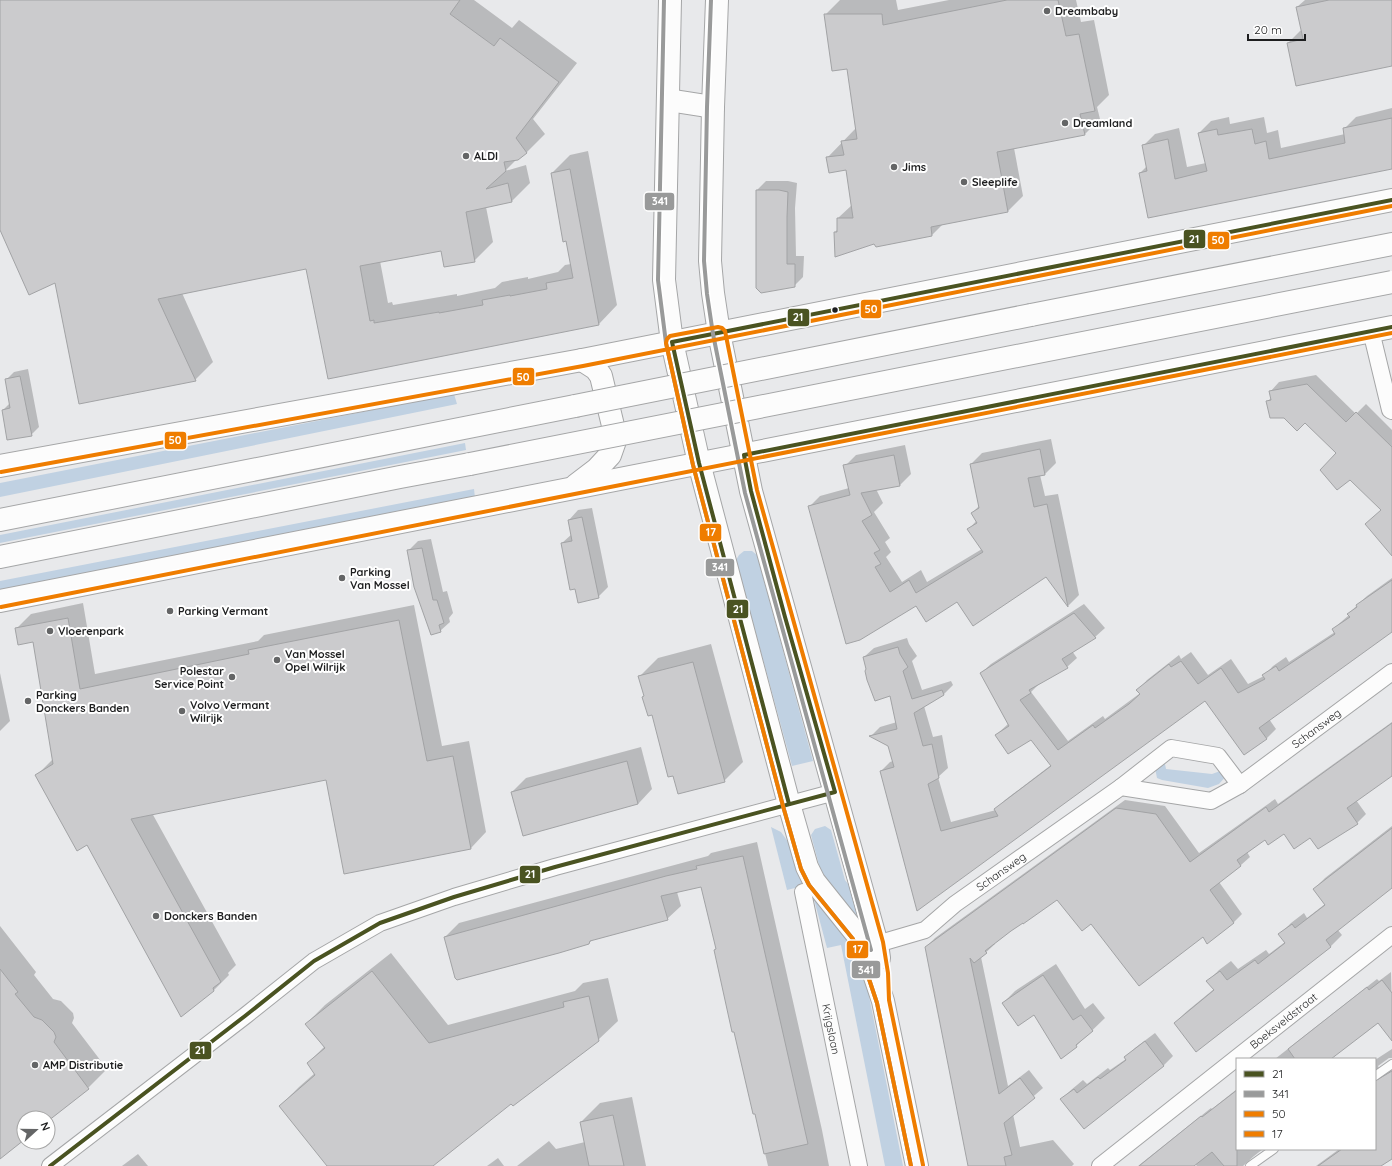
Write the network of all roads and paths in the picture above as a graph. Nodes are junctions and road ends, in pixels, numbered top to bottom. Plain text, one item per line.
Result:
1 (670, 0) edge
2 (717, 0) edge
3 (668, 100) junction
4 (713, 106) junction
5 (1392, 200) edge
6 (1392, 244) edge
7 (1392, 282) edge
8 (1392, 327) edge
9 (1371, 331) junction
10 (719, 333) junction
11 (672, 342) junction
12 (582, 360) junction
13 (1392, 411) edge
14 (744, 455) junction
15 (699, 463) junction
16 (0, 466) edge
17 (571, 488) junction
18 (0, 520) edge
19 (2, 557) edge
20 (0, 601) edge
21 (1392, 672) edge
22 (1240, 785) junction
23 (1121, 787) junction
24 (835, 792) junction
25 (789, 804) junction
26 (802, 892) dead end
27 (1392, 935) edge
28 (877, 944) junction
29 (883, 1000) junction
30 (1236, 1058) edge
31 (1237, 1058) edge
32 (1392, 1064) edge
33 (1376, 1075) edge
34 (1273, 1150) edge
35 (50, 1166) edge
36 (859, 1166) edge
37 (917, 1166) edge
38 (1100, 1166) edge
39 (1250, 1166) edge

1 - 3 main road
2 - 4 main road
3 - 4 main road
3 - 11 main road
4 - 10 main road
5 - 10 main road
6 - 18 main road, bridge
7 - 19 main road, bridge
8 - 9 main road
9 - 13 street
9 - 14 main road
10 - 11 main road
10 - 14 main road
11 - 12 main road
11 - 15 main road
12 - 16 main road
12 - 17 main road
14 - 15 main road
14 - 24 main road
15 - 17 main road
15 - 25 main road
17 - 20 main road
21 - 22 street, Schansweg
22 - 23 street, Schansweg
22 - 23 street, Schansweg
23 - 28 street, Schansweg
24 - 25 street
24 - 28 main road
25 - 29 main road
25 - 35 street
26 - 36 street, Krijgslaan
27 - 31 street, Boeksveldstraat
28 - 29 main road
29 - 37 main road
30 - 38 street, Boeksveldstraat
32 - 33 lane
34 - 39 lane

